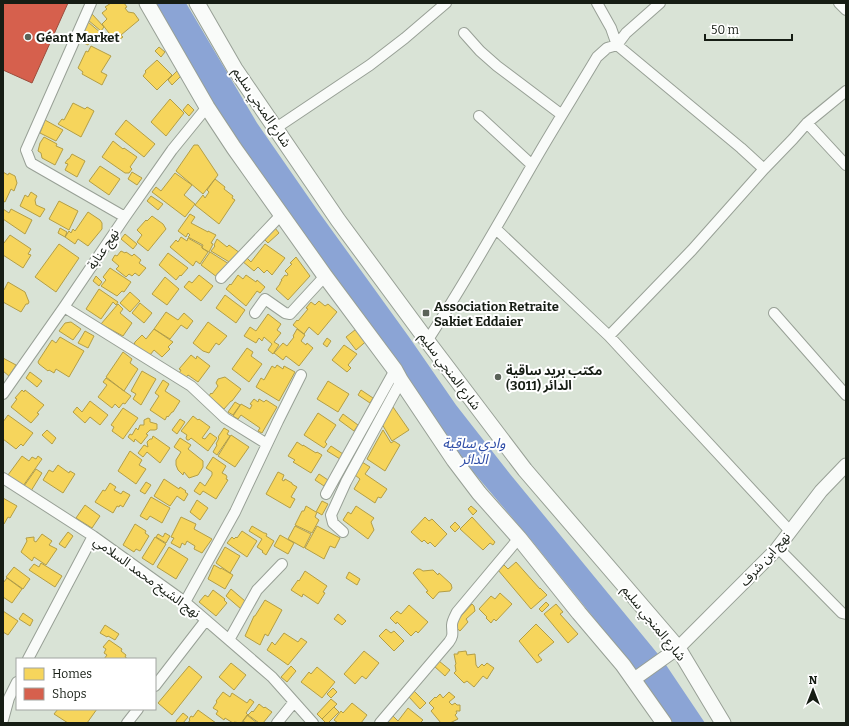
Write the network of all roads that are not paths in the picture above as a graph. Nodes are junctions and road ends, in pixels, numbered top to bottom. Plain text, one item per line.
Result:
1 (91, 3) edge
2 (147, 3) edge
3 (198, 3) edge
4 (446, 3) edge
5 (597, 3) edge
6 (660, 3) edge
7 (839, 3) edge
8 (846, 10) edge
9 (464, 33) dead end
10 (617, 45) junction
11 (846, 91) edge
12 (207, 106) junction
13 (562, 115) junction
14 (479, 116) dead end
15 (807, 123) junction
16 (276, 128) junction
17 (532, 165) junction
18 (846, 165) edge
19 (764, 169) junction
20 (281, 215) junction
21 (125, 217) junction
22 (496, 229) junction
23 (325, 276) junction
24 (221, 278) dead end
25 (64, 307) junction
26 (255, 312) dead end
27 (774, 313) dead end
28 (609, 336) junction
29 (427, 342) junction
30 (301, 375) dead end
31 (398, 376) junction
32 (3, 394) edge
33 (846, 395) edge
34 (268, 444) junction
35 (846, 465) edge
36 (3, 478) edge
37 (326, 494) dead end
38 (343, 532) dead end
39 (790, 532) junction
40 (93, 536) junction
41 (519, 538) junction
42 (778, 548) junction
43 (282, 564) dead end
44 (185, 602) junction
45 (846, 614) edge
46 (206, 620) junction
47 (229, 640) junction
48 (673, 652) junction
49 (29, 658) edge
50 (636, 678) junction
51 (16, 684) edge
52 (156, 685) edge
53 (294, 702) junction
54 (137, 710) edge
55 (3, 720) edge
56 (127, 723) edge
57 (277, 723) edge
58 (313, 723) edge
59 (380, 723) edge
60 (664, 723) edge
61 (723, 723) edge

1 - 21 street
2 - 12 main road
3 - 16 main road, شارع المنجي سليم
4 - 16 street
5 - 10 street
6 - 10 street
7 - 8 street
9 - 13 street
10 - 13 street
10 - 19 street
11 - 15 street
12 - 20 main road
12 - 21 street, نهج عنابة
13 - 17 street
14 - 17 street
15 - 18 street
15 - 19 street
16 - 29 main road, شارع المنجي سليم
17 - 22 street
19 - 28 street
20 - 23 main road
20 - 24 street
21 - 25 street, نهج عنابة
22 - 28 street
22 - 29 street
23 - 26 street
23 - 31 main road
25 - 32 street, نهج عنابة
25 - 34 street
27 - 33 street
28 - 39 street
29 - 48 main road, شارع المنجي سليم
30 - 34 street
31 - 37 street
31 - 38 street
31 - 41 main road
34 - 44 street
35 - 39 street, نهج ابن شرف
36 - 40 street, نهج الشيخ محمد السلامي
39 - 42 street, نهج ابن شرف
40 - 44 street, نهج الشيخ محمد السلامي
40 - 49 street
41 - 50 main road
41 - 59 street
42 - 45 street
42 - 48 street, نهج ابن شرف
43 - 47 street
44 - 46 street, نهج الشيخ محمد السلامي
46 - 47 street, نهج الشيخ محمد السلامي
46 - 52 street
47 - 53 street, نهج الشيخ محمد السلامي
48 - 50 street, نهج ابن شرف
48 - 61 main road, شارع المنجي سليم
50 - 60 main road
51 - 55 street
53 - 57 street
53 - 58 street, نهج الشيخ محمد السلامي
54 - 56 street

